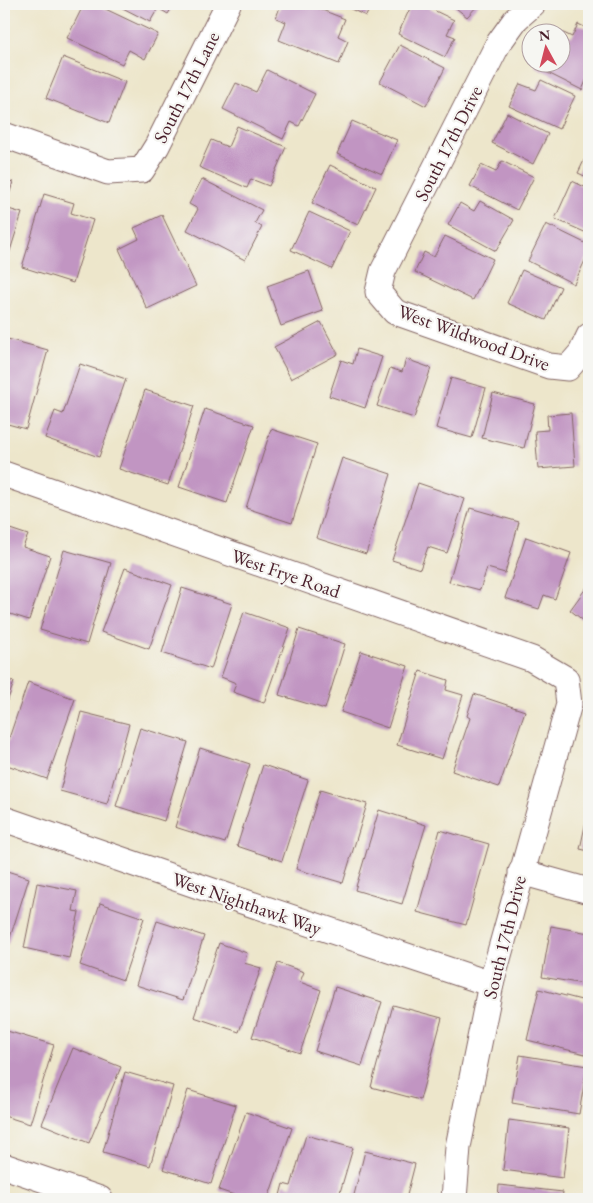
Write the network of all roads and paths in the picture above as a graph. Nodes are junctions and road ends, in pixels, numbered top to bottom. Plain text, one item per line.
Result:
1 (228, 4) edge
2 (533, 4) edge
3 (4, 135) edge
4 (378, 292) joint
5 (589, 336) edge
6 (4, 474) edge
7 (566, 679) joint
8 (4, 820) edge
9 (521, 872) junction
10 (589, 892) edge
11 (491, 984) junction
12 (4, 1166) edge
13 (100, 1199) edge
14 (454, 1199) edge

1 - 3 street, South 17th Lane
2 - 4 street, South 17th Drive
4 - 5 street, West Wildwood Drive
6 - 7 street, West Frye Road
7 - 9 street, South 17th Drive
8 - 11 street, West Nighthawk Way
9 - 10 street
9 - 11 street, South 17th Drive
11 - 14 street, South 17th Drive
12 - 13 street

